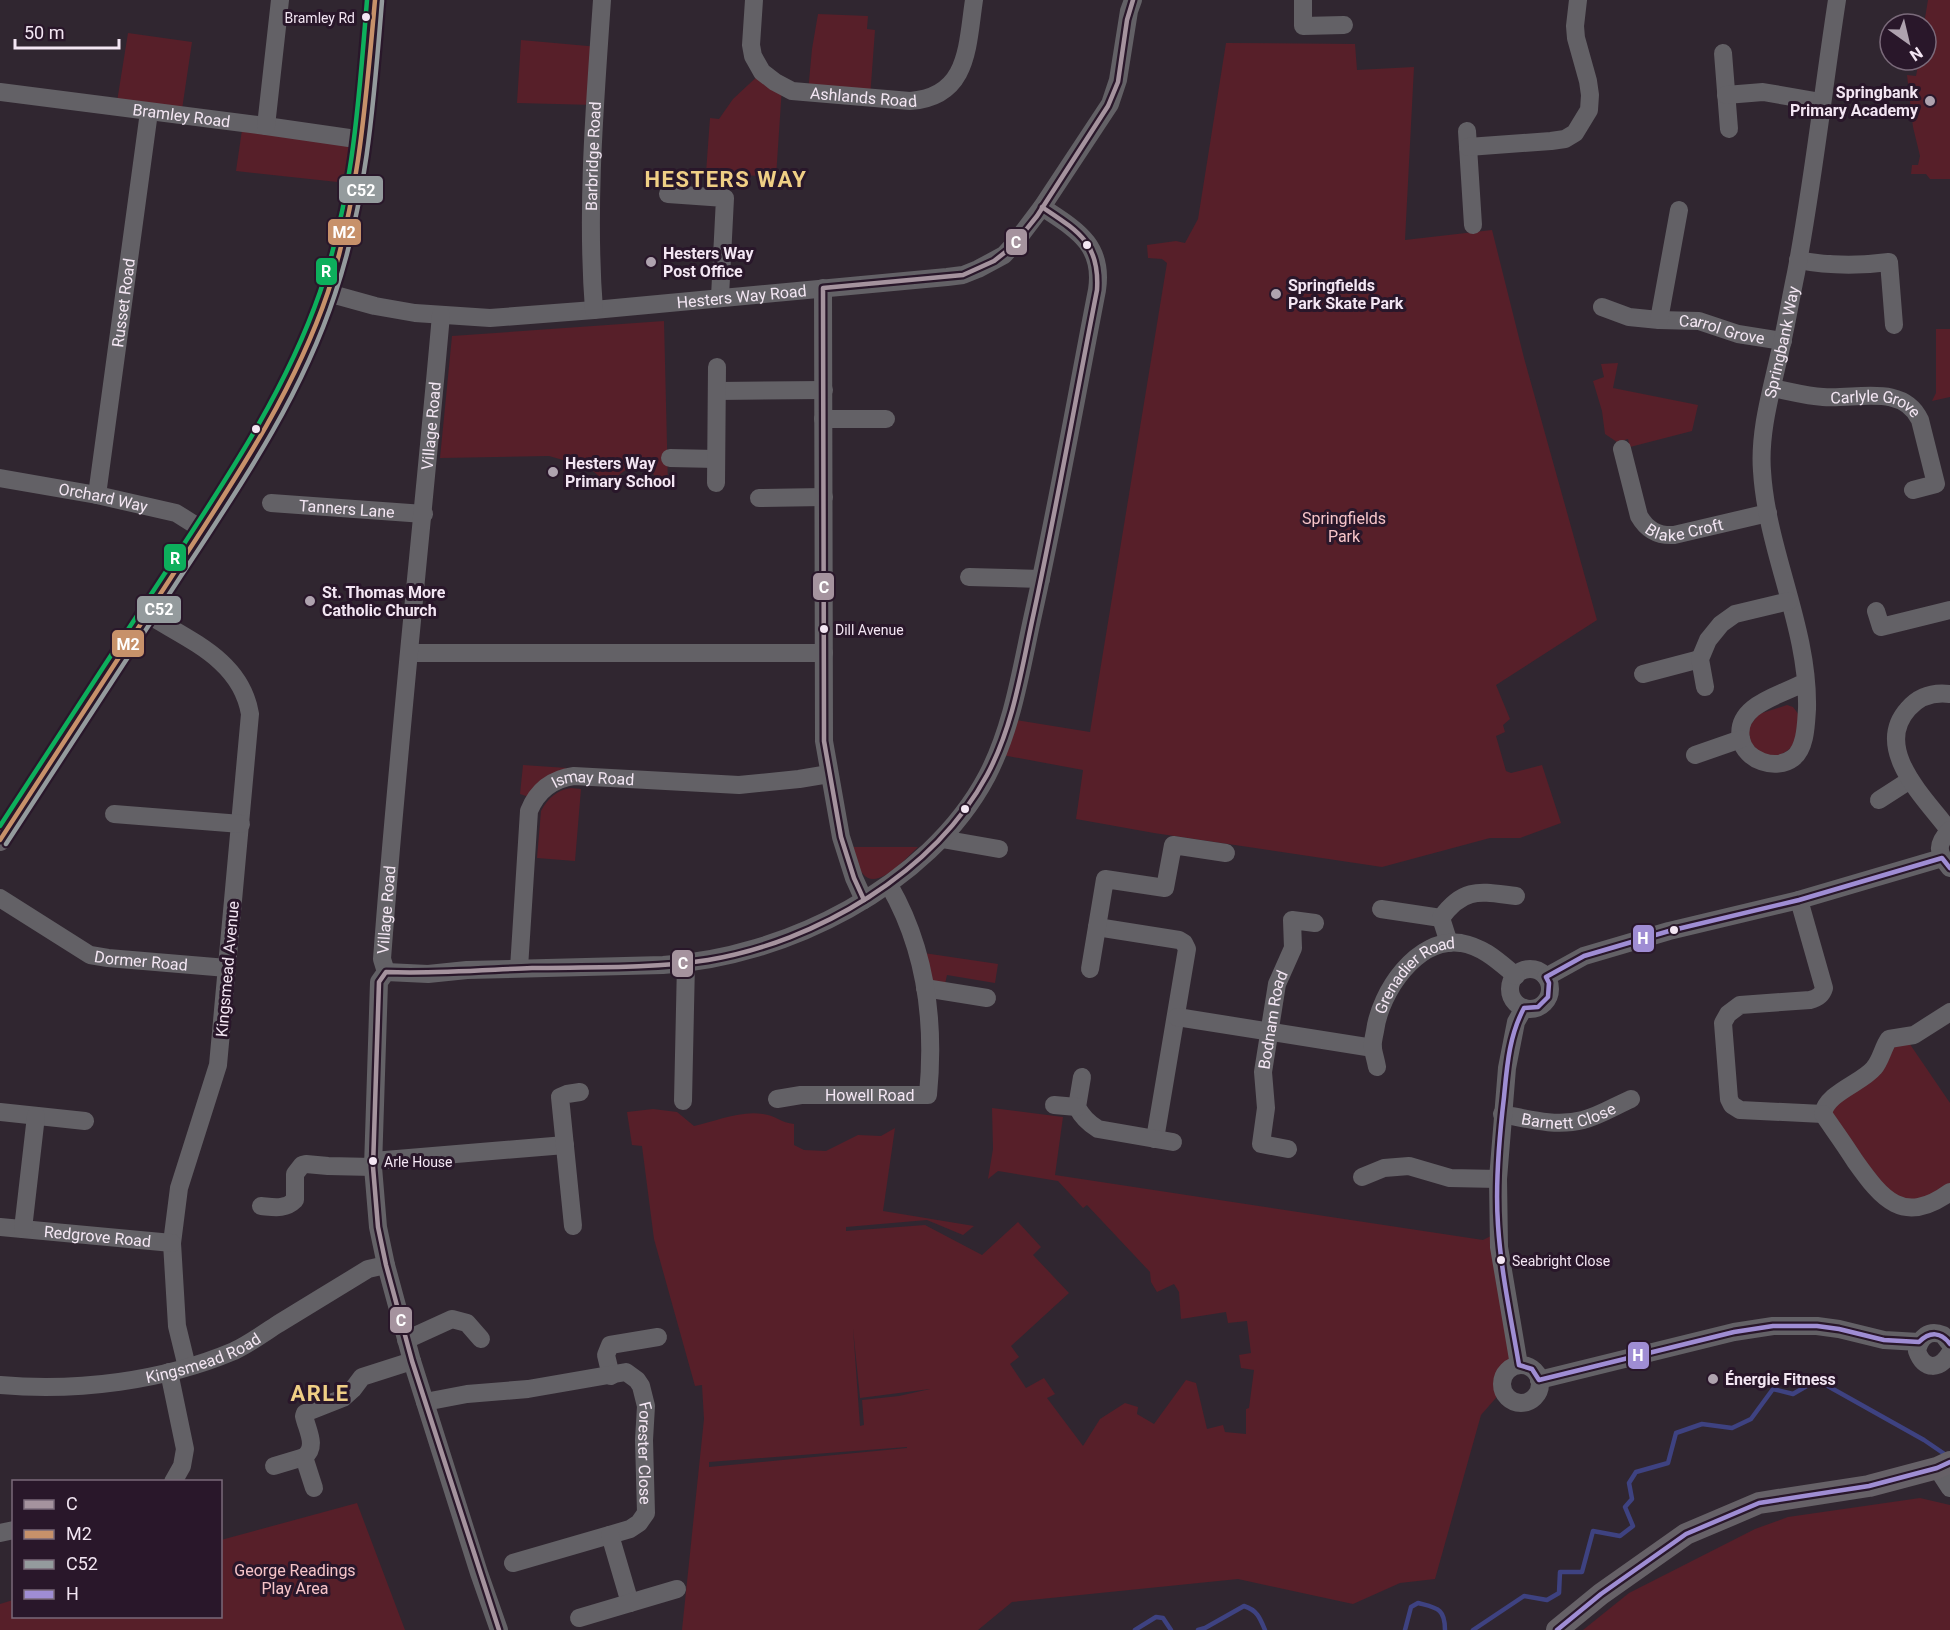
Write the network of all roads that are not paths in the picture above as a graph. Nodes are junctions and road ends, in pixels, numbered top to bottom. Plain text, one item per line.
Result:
1 (280, 0) edge
2 (375, 0) edge
3 (602, 0) edge
4 (754, 0) edge
5 (974, 0) edge
6 (1133, 0) edge
7 (1304, 0) edge
8 (1578, 0) edge
9 (1837, 0) edge
10 (1344, 25) dead end
11 (1723, 53) dead end
12 (0, 92) edge
13 (1726, 95) junction
14 (1821, 102) junction
15 (149, 112) junction
16 (266, 126) junction
17 (1730, 129) dead end
18 (363, 140) junction
19 (668, 194) dead end
20 (1042, 207) junction
21 (1679, 210) dead end
22 (1473, 225) dead end
23 (1798, 261) junction
24 (823, 288) junction
25 (328, 293) junction
26 (720, 297) junction
27 (1602, 307) dead end
28 (594, 310) junction
29 (441, 315) junction
30 (1659, 320) junction
31 (1894, 325) dead end
32 (1783, 341) junction
33 (717, 367) dead end
34 (1772, 388) junction
35 (824, 390) junction
36 (717, 391) junction
37 (823, 419) junction
38 (886, 419) dead end
39 (1622, 449) dead end
40 (670, 458) dead end
41 (716, 459) junction
42 (0, 478) edge
43 (716, 483) dead end
44 (1913, 490) dead end
45 (97, 495) junction
46 (824, 497) junction
47 (759, 498) dead end
48 (271, 503) dead end
49 (1768, 513) junction
50 (424, 514) junction
51 (203, 530) junction
52 (969, 577) dead end
53 (1041, 579) junction
54 (1789, 601) junction
55 (1950, 610) edge
56 (1876, 611) dead end
57 (147, 614) junction
58 (824, 652) junction
59 (410, 653) junction
60 (1700, 659) junction
61 (1643, 674) dead end
62 (1805, 682) junction
63 (1705, 687) dead end
64 (1950, 694) edge
65 (1741, 739) junction
66 (1695, 755) dead end
67 (829, 774) junction
68 (1910, 780) junction
69 (1879, 800) dead end
70 (114, 814) dead end
71 (241, 824) junction
72 (1949, 830) edge
73 (942, 839) junction
74 (0, 840) edge
75 (999, 849) dead end
76 (1226, 853) dead end
77 (1946, 863) edge
78 (889, 885) junction
79 (1516, 896) dead end
80 (0, 898) edge
81 (864, 900) junction
82 (1800, 900) junction
83 (1381, 909) dead end
84 (1441, 918) junction
85 (1315, 923) dead end
86 (1097, 927) junction
87 (1449, 943) junction
88 (686, 963) junction
89 (227, 968) junction
90 (519, 968) junction
91 (1090, 969) dead end
92 (386, 972) junction
93 (1516, 976) junction
94 (1546, 977) junction
95 (925, 988) junction
96 (987, 998) dead end
97 (1524, 1008) junction
98 (1950, 1012) edge
99 (1177, 1017) junction
100 (1271, 1032) junction
101 (1372, 1048) junction
102 (1377, 1067) dead end
103 (1082, 1077) dead end
104 (580, 1092) dead end
105 (777, 1099) dead end
106 (1631, 1099) dead end
107 (683, 1101) dead end
108 (1054, 1105) dead end
109 (1077, 1107) junction
110 (0, 1112) edge
111 (1502, 1114) junction
112 (1823, 1114) junction
113 (36, 1116) junction
114 (85, 1121) dead end
115 (565, 1145) junction
116 (1288, 1149) dead end
117 (373, 1164) junction
118 (1362, 1177) dead end
119 (1498, 1179) junction
120 (1950, 1192) edge
121 (261, 1206) dead end
122 (573, 1226) dead end
123 (0, 1227) edge
124 (23, 1229) junction
125 (172, 1243) junction
126 (386, 1265) junction
127 (658, 1337) dead end
128 (481, 1339) dead end
129 (406, 1340) junction
130 (1919, 1342) junction
131 (1949, 1353) edge
132 (412, 1361) junction
133 (1519, 1365) junction
134 (187, 1367) junction
135 (169, 1372) junction
136 (611, 1376) junction
137 (1539, 1380) junction
138 (0, 1385) edge
139 (426, 1402) junction
140 (304, 1457) junction
141 (1944, 1465) edge
142 (274, 1466) dead end
143 (174, 1480) edge
144 (314, 1488) dead end
145 (1950, 1488) edge
146 (610, 1534) junction
147 (513, 1563) dead end
148 (677, 1589) dead end
149 (630, 1603) junction
150 (579, 1618) dead end
151 (499, 1630) edge
152 (1557, 1630) edge

1 - 16 street
2 - 18 main road
3 - 28 street, Barbridge Road
4 - 5 street, Ashlands Road
6 - 20 street, Hesters Way Road
7 - 10 street
8 - 22 street
9 - 14 street, Springbank Way
11 - 13 street
12 - 15 street, Bramley Road
13 - 14 street
13 - 17 street
14 - 23 street, Springbank Way
15 - 16 street, Bramley Road
15 - 45 street, Russet Road
16 - 18 street, Bramley Road
18 - 25 main road
19 - 26 street
20 - 24 street, Hesters Way Road
20 - 53 street
21 - 30 street, Carrol Grove
23 - 31 street
23 - 32 street, Springbank Way
24 - 26 street, Hesters Way Road
24 - 35 street
25 - 29 street, Hesters Way Road
25 - 51 main road
26 - 28 street, Hesters Way Road
27 - 30 street, Carrol Grove
28 - 29 street, Hesters Way Road
29 - 50 street, Village Road
30 - 32 street, Carrol Grove
32 - 34 street, Springbank Way
33 - 36 street
34 - 44 street, Carlyle Grove
34 - 49 street, Springbank Way
35 - 36 street
35 - 37 street
36 - 41 street
37 - 38 street
37 - 46 street
39 - 49 street, Blake Croft
40 - 41 street
41 - 43 street
42 - 45 street, Orchard Way
45 - 51 street, Orchard Way
46 - 47 street
46 - 58 street
48 - 50 street, Tanners Lane
49 - 54 street, Springbank Way
50 - 59 street, Village Road
51 - 57 main road
52 - 53 street
53 - 73 street
54 - 60 street
54 - 62 street, Springbank Way
55 - 56 street
57 - 71 street, Kingsmead Avenue
57 - 74 main road
58 - 59 street
58 - 67 street
59 - 92 street, Village Road
60 - 61 street
60 - 63 street
62 - 65 street
62 - 65 street, Springbank Way
64 - 68 street
65 - 66 street
67 - 81 street
67 - 90 street, Ismay Road
68 - 69 street
68 - 72 street
70 - 71 street
71 - 89 street, Kingsmead Avenue
72 - 77 street
73 - 75 street
73 - 78 street
76 - 86 street
77 - 82 street
78 - 81 street
78 - 95 street, Howell Road
79 - 84 street
80 - 89 street, Dormer Road
81 - 88 street
82 - 94 street
82 - 112 street
83 - 84 street
84 - 87 street
85 - 100 street, Bodnam Road
86 - 91 street
86 - 99 street
87 - 93 street, Grenadier Road
87 - 101 street, Grenadier Road
88 - 90 street
88 - 107 street
89 - 125 street, Kingsmead Avenue
90 - 92 street
92 - 117 street, Village Road
93 - 94 street
93 - 97 street
94 - 97 street
95 - 96 street
95 - 105 street, Howell Road
97 - 111 street
98 - 112 street
99 - 100 street
99 - 109 street
100 - 101 street
100 - 116 street, Bodnam Road
101 - 102 street, Grenadier Road
103 - 109 street
104 - 115 street
106 - 111 street, Barnett Close
108 - 109 street
110 - 113 street
111 - 119 street
112 - 120 street
113 - 114 street
113 - 124 street, Redgrove Road
115 - 117 street
115 - 122 street
117 - 121 street
117 - 126 street, Village Road
118 - 119 street
119 - 133 street
123 - 124 street, Redgrove Road
124 - 125 street, Redgrove Road
125 - 134 street, Kingsmead Avenue
126 - 129 street, Village Road
126 - 134 street, Kingsmead Road
127 - 136 street
128 - 129 street
129 - 132 street, Village Road
130 - 131 street
130 - 131 street
130 - 137 street
132 - 139 street, Village Road
132 - 140 street
133 - 137 street
133 - 137 street
134 - 135 street, Kingsmead Road
135 - 138 street, Kingsmead Road
135 - 143 street
136 - 139 street, Forester Close
136 - 146 street, Forester Close
139 - 151 street, Village Road
140 - 142 street
140 - 144 street
141 - 145 street
141 - 152 main road
146 - 147 street, Forester Close
146 - 149 street
148 - 149 street
149 - 150 street

